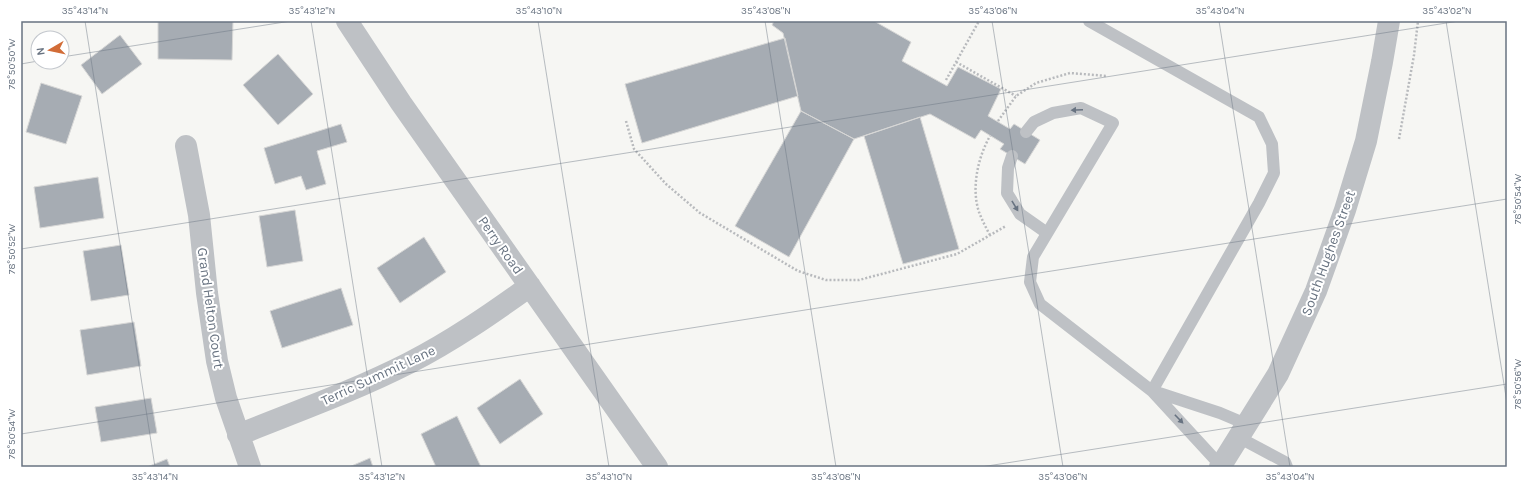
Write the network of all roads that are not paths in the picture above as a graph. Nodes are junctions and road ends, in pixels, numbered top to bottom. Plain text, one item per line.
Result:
1 (347, 21) edge
2 (1089, 21) edge
3 (1388, 21) edge
4 (1026, 132) dead end
5 (186, 146) dead end
6 (1012, 156) dead end
7 (1047, 233) junction
8 (530, 286) junction
9 (1152, 391) junction
10 (1242, 431) junction
11 (238, 435) junction
12 (1221, 466) edge
13 (250, 467) edge
14 (657, 467) edge
15 (1287, 467) edge

1 - 8 street, Perry Road
2 - 9 lane
3 - 10 street, South Hughes Street
7 -> 4 lane
5 - 11 street, Grand Helton Court
6 -> 7 lane
7 - 9 lane
8 - 11 street, Terric Summit Lane
8 - 14 street, Perry Road
9 - 10 lane
9 -> 12 lane
10 - 12 street, South Hughes Street
10 - 15 lane
11 - 13 street, Grand Helton Court

